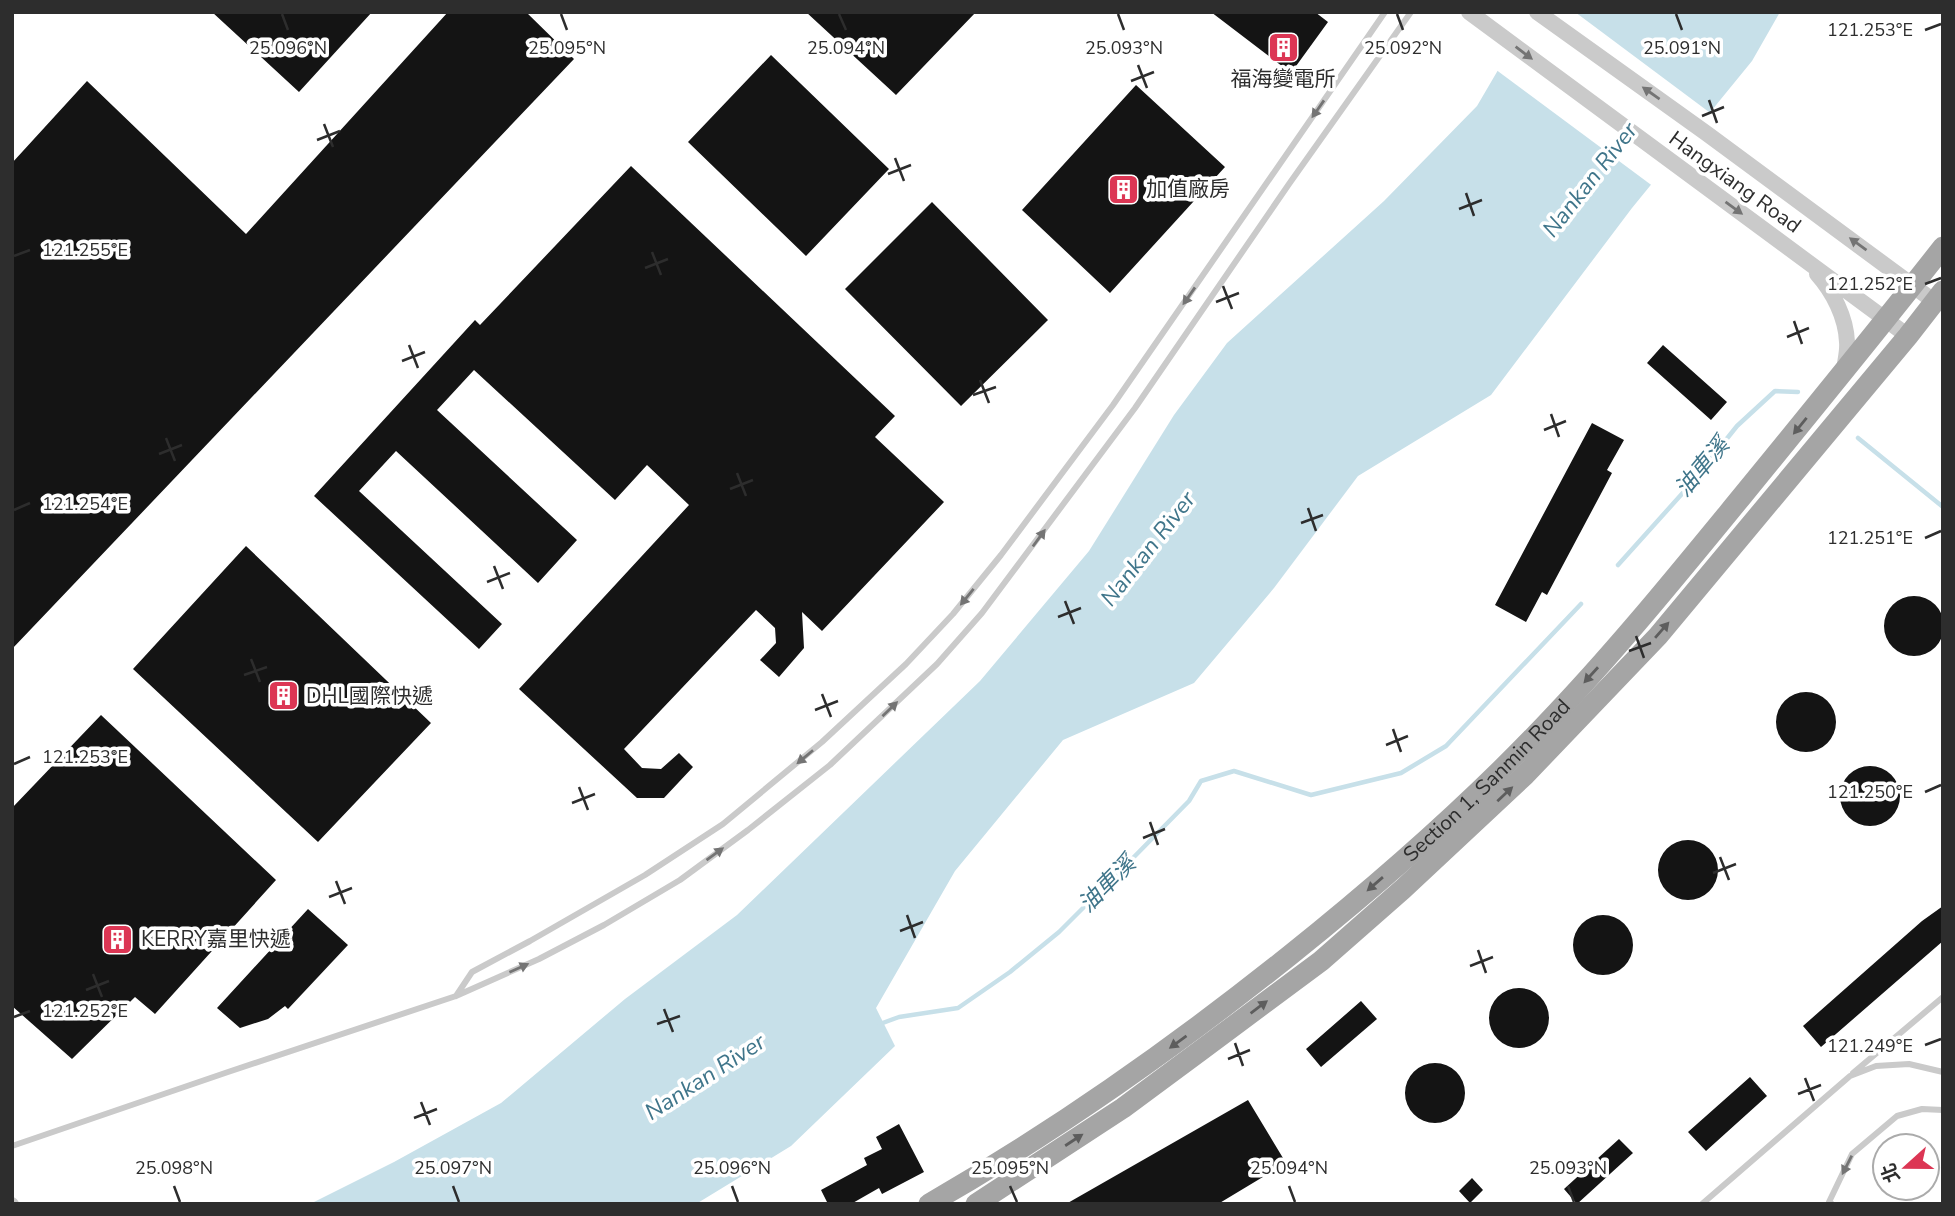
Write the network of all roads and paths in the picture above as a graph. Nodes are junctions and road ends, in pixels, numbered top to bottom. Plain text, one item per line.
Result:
1 (1385, 12) edge
2 (1411, 12) edge
3 (1469, 12) edge
4 (1537, 12) edge
5 (1943, 247) edge
6 (1804, 259) junction
7 (1913, 285) junction
8 (1939, 296) edge
9 (1886, 318) junction
10 (1908, 336) junction
11 (1843, 373) junction
12 (457, 996) junction
13 (1943, 997) edge
14 (1943, 1072) edge
15 (1850, 1076) junction
16 (1943, 1110) edge
17 (12, 1146) edge
18 (929, 1204) edge
19 (976, 1204) edge
20 (1702, 1204) edge
21 (1832, 1204) edge

1 -> 12 lane
12 -> 2 lane
3 -> 6 street, Hangxiang Road
7 -> 4 street, Hangxiang Road
5 - 7 main road, Section 1, Sanmin Road
6 - 9 street, Hangxiang Road
6 - 11 street
7 - 8 street, Hangxiang Road
7 - 9 main road, Section 1, Sanmin Road
8 - 10 main road, Section 1, Sanmin Road
9 - 10 street, Hangxiang Road
9 - 11 main road, Section 1, Sanmin Road
19 -> 10 main road, Section 1, Sanmin Road
11 -> 18 main road, Section 1, Sanmin Road
12 - 17 lane
13 - 15 lane
14 - 15 lane
15 - 20 lane
16 -> 21 lane

